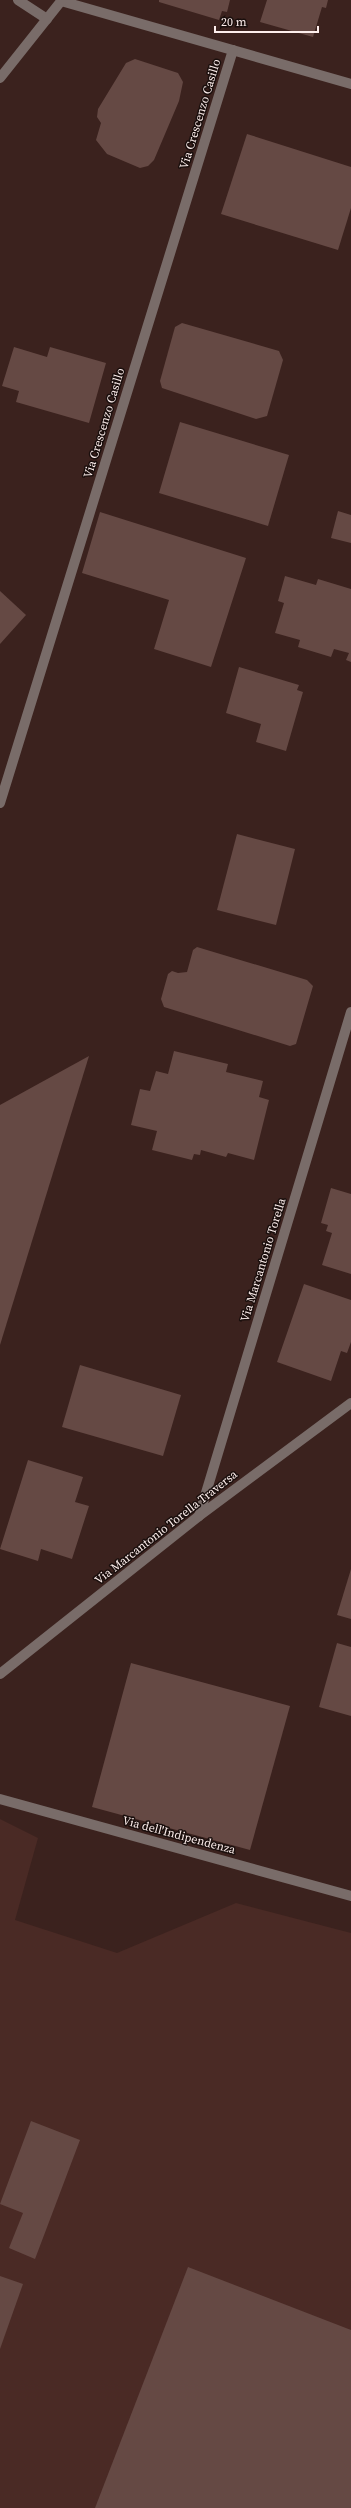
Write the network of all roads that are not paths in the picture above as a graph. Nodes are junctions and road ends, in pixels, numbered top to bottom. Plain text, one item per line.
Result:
1 (18, 0) edge
2 (62, 1) edge
3 (47, 19) junction
4 (233, 50) junction
5 (0, 78) edge
6 (351, 84) edge
7 (0, 803) edge
8 (351, 1012) edge
9 (351, 1403) edge
10 (199, 1516) junction
11 (0, 1674) edge
12 (0, 1799) edge
13 (351, 1896) edge

1 - 3 street
2 - 3 street
2 - 4 street
3 - 5 street
4 - 6 street
4 - 7 street, Via Crescenzo Casillo
8 - 10 street, Via Marcantonio Torella
9 - 10 street, Via Marcantonio Torella Traversa
10 - 11 street, Via Marcantonio Torella Traversa
12 - 13 street, Via dell'Indipendenza

